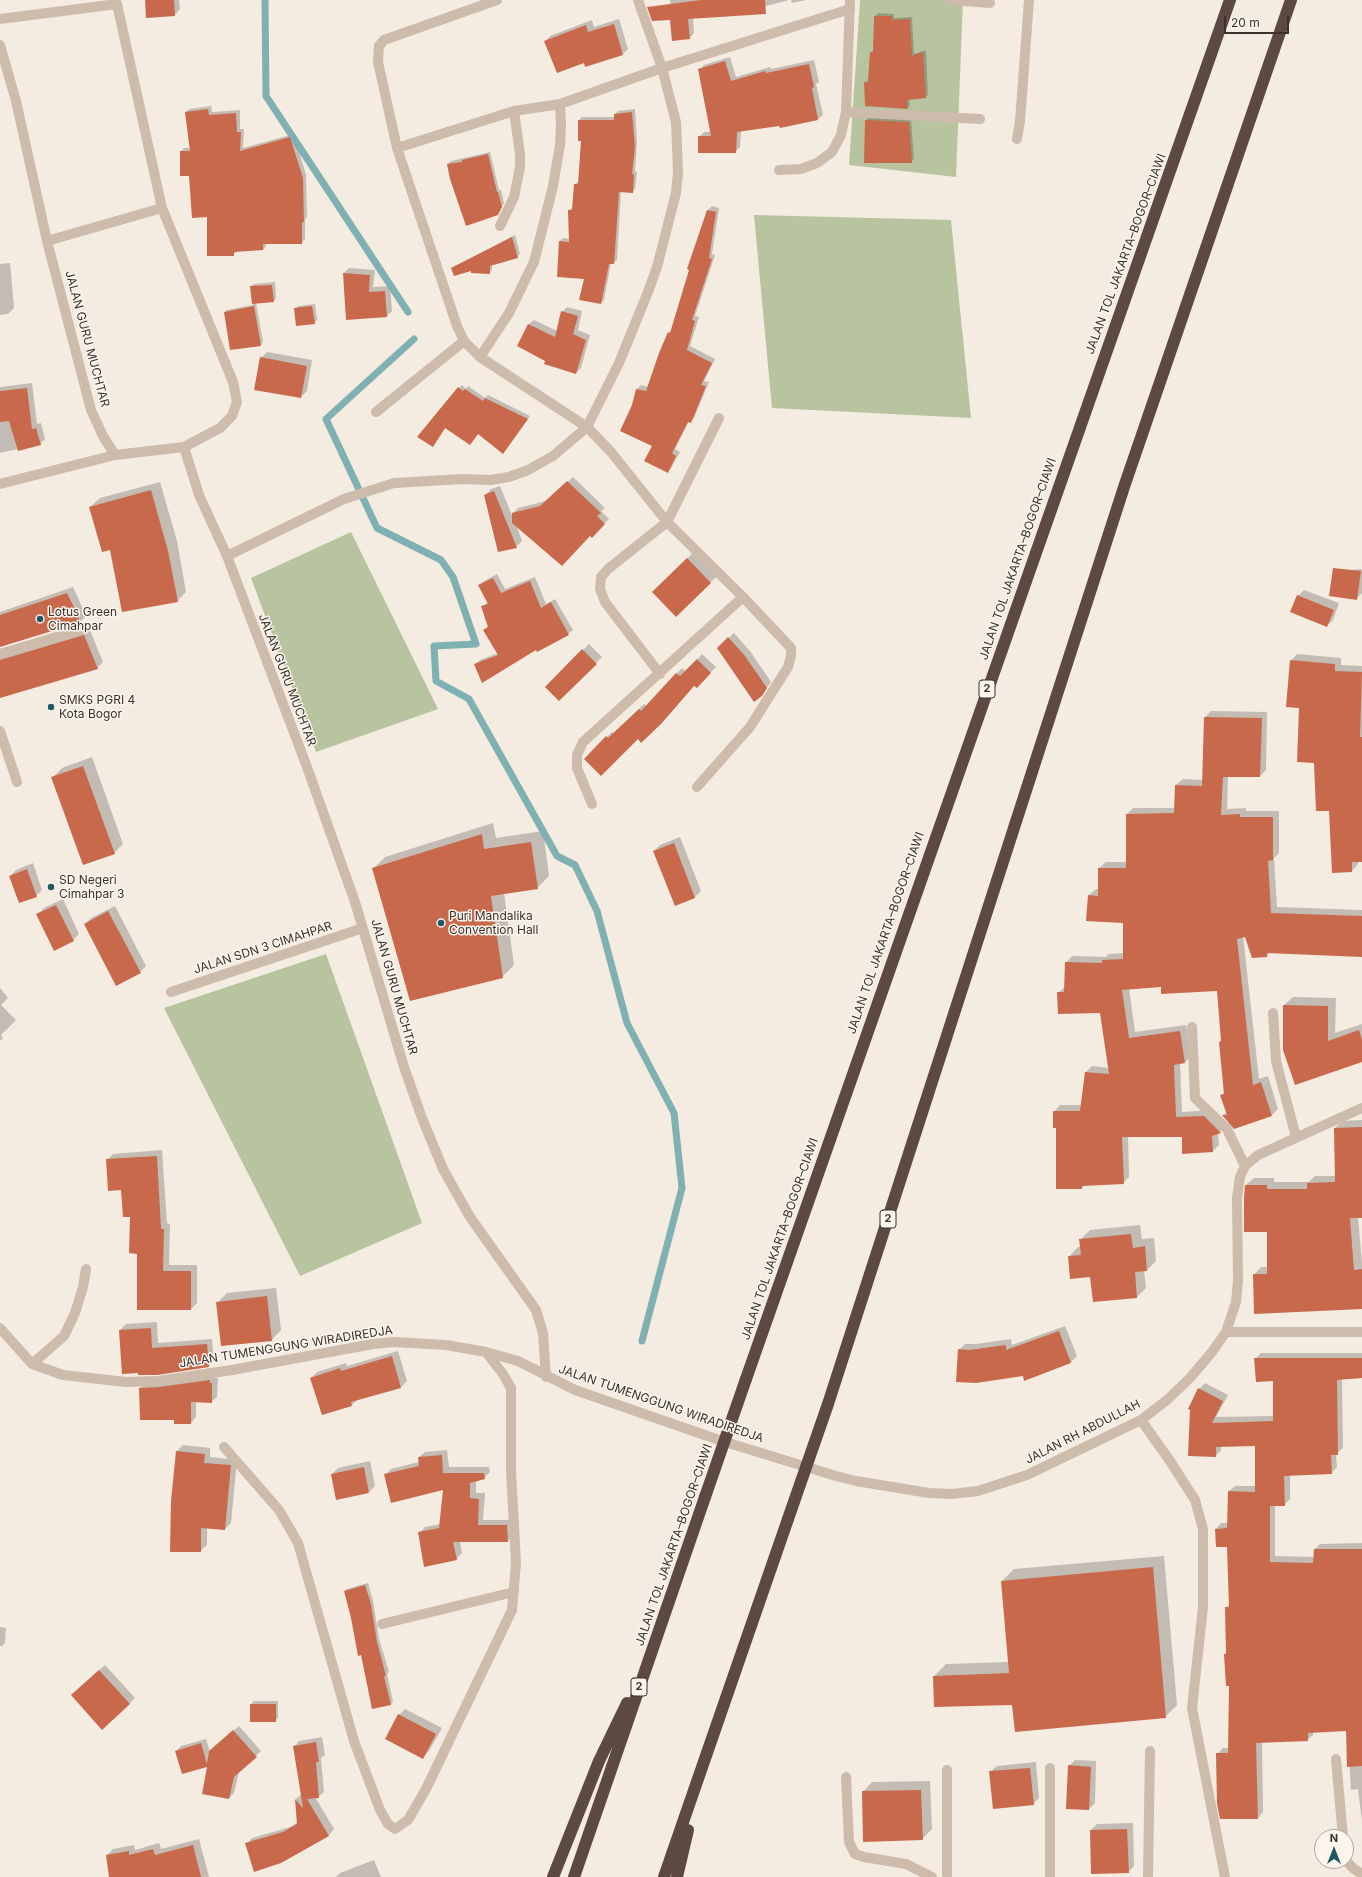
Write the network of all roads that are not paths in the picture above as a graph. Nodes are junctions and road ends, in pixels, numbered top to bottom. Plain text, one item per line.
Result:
1 (498, 0) edge
2 (638, 0) edge
3 (951, 0) edge
4 (1028, 0) edge
5 (1230, 0) edge
6 (1291, 0) edge
7 (117, 2) edge
8 (990, 3) dead end
9 (850, 5) edge
10 (0, 19) edge
11 (0, 45) edge
12 (662, 68) junction
13 (560, 104) junction
14 (514, 111) junction
15 (846, 112) junction
16 (980, 119) dead end
17 (1017, 139) dead end
18 (398, 148) junction
19 (779, 170) dead end
20 (162, 208) junction
21 (500, 226) dead end
22 (47, 241) junction
23 (464, 341) junction
24 (480, 357) junction
25 (376, 412) dead end
26 (719, 418) dead end
27 (586, 427) junction
28 (184, 448) junction
29 (115, 455) junction
30 (0, 484) edge
31 (667, 522) junction
32 (227, 556) junction
33 (743, 597) junction
34 (80, 630) dead end
35 (0, 654) edge
36 (660, 674) junction
37 (0, 731) edge
38 (17, 782) dead end
39 (696, 788) dead end
40 (592, 804) dead end
41 (363, 928) junction
42 (171, 992) dead end
43 (1273, 1013) dead end
44 (1192, 1027) dead end
45 (1362, 1108) edge
46 (1296, 1137) junction
47 (1245, 1166) junction
48 (86, 1270) dead end
49 (0, 1328) edge
50 (1226, 1332) junction
51 (1362, 1332) edge
52 (486, 1352) junction
53 (32, 1364) junction
54 (546, 1377) junction
55 (1141, 1420) junction
56 (224, 1447) dead end
57 (836, 1476) joint
58 (514, 1592) junction
59 (382, 1624) dead end
60 (652, 1652) junction
61 (1150, 1751) dead end
62 (1336, 1759) dead end
63 (1050, 1768) dead end
64 (947, 1770) dead end
65 (700, 1776) junction
66 (846, 1777) dead end
67 (1342, 1829) edge
68 (553, 1877) edge
69 (574, 1877) edge
70 (664, 1877) edge
71 (677, 1877) edge
72 (932, 1877) edge
73 (947, 1877) edge
74 (1050, 1877) edge
75 (1148, 1877) edge
76 (1224, 1877) edge

1 - 18 street
2 - 12 street
3 - 8 street
4 - 17 street
5 - 60 highway, JALAN TOL JAKARTA–BOGOR–CIAWI / 2, bridge
6 - 65 highway, 2, bridge
7 - 10 street
7 - 20 street
9 - 12 street
9 - 15 street
11 - 22 street, JALAN GURU MUCHTAR
12 - 13 street
12 - 27 street
13 - 14 street
13 - 24 street
14 - 18 street
14 - 21 street
15 - 16 street
15 - 19 street
18 - 23 street
20 - 22 street
20 - 28 street
22 - 29 street, JALAN GURU MUCHTAR
23 - 24 street
23 - 25 street
24 - 27 street
26 - 31 street
27 - 31 street
27 - 32 street
28 - 29 street
28 - 32 street, JALAN GURU MUCHTAR
29 - 30 street
31 - 33 street
31 - 36 street
32 - 41 street, JALAN GURU MUCHTAR
33 - 36 street
33 - 39 street
34 - 35 street
36 - 40 street
37 - 38 street
41 - 42 street, JALAN SDN 3 CIMAHPAR
41 - 54 street, JALAN GURU MUCHTAR
43 - 46 street
44 - 47 street
45 - 46 street
46 - 47 street
47 - 50 street, JALAN RH ABDULLAH
48 - 53 street
49 - 53 street, JALAN TUMENGGUNG WIRADIREDJA
50 - 51 street
50 - 55 street, JALAN RH ABDULLAH
52 - 53 street, JALAN TUMENGGUNG WIRADIREDJA
52 - 54 street, JALAN TUMENGGUNG WIRADIREDJA
52 - 58 street
54 - 57 street, JALAN TUMENGGUNG WIRADIREDJA
55 - 57 street, JALAN RH ABDULLAH
55 - 76 street
56 - 58 street
58 - 59 street
60 - 68 highway
60 - 69 highway, JALAN TOL JAKARTA–BOGOR–CIAWI / 2
61 - 75 street
62 - 67 street
63 - 74 street
64 - 73 street
65 - 70 highway, 2
65 - 71 highway
66 - 72 street

